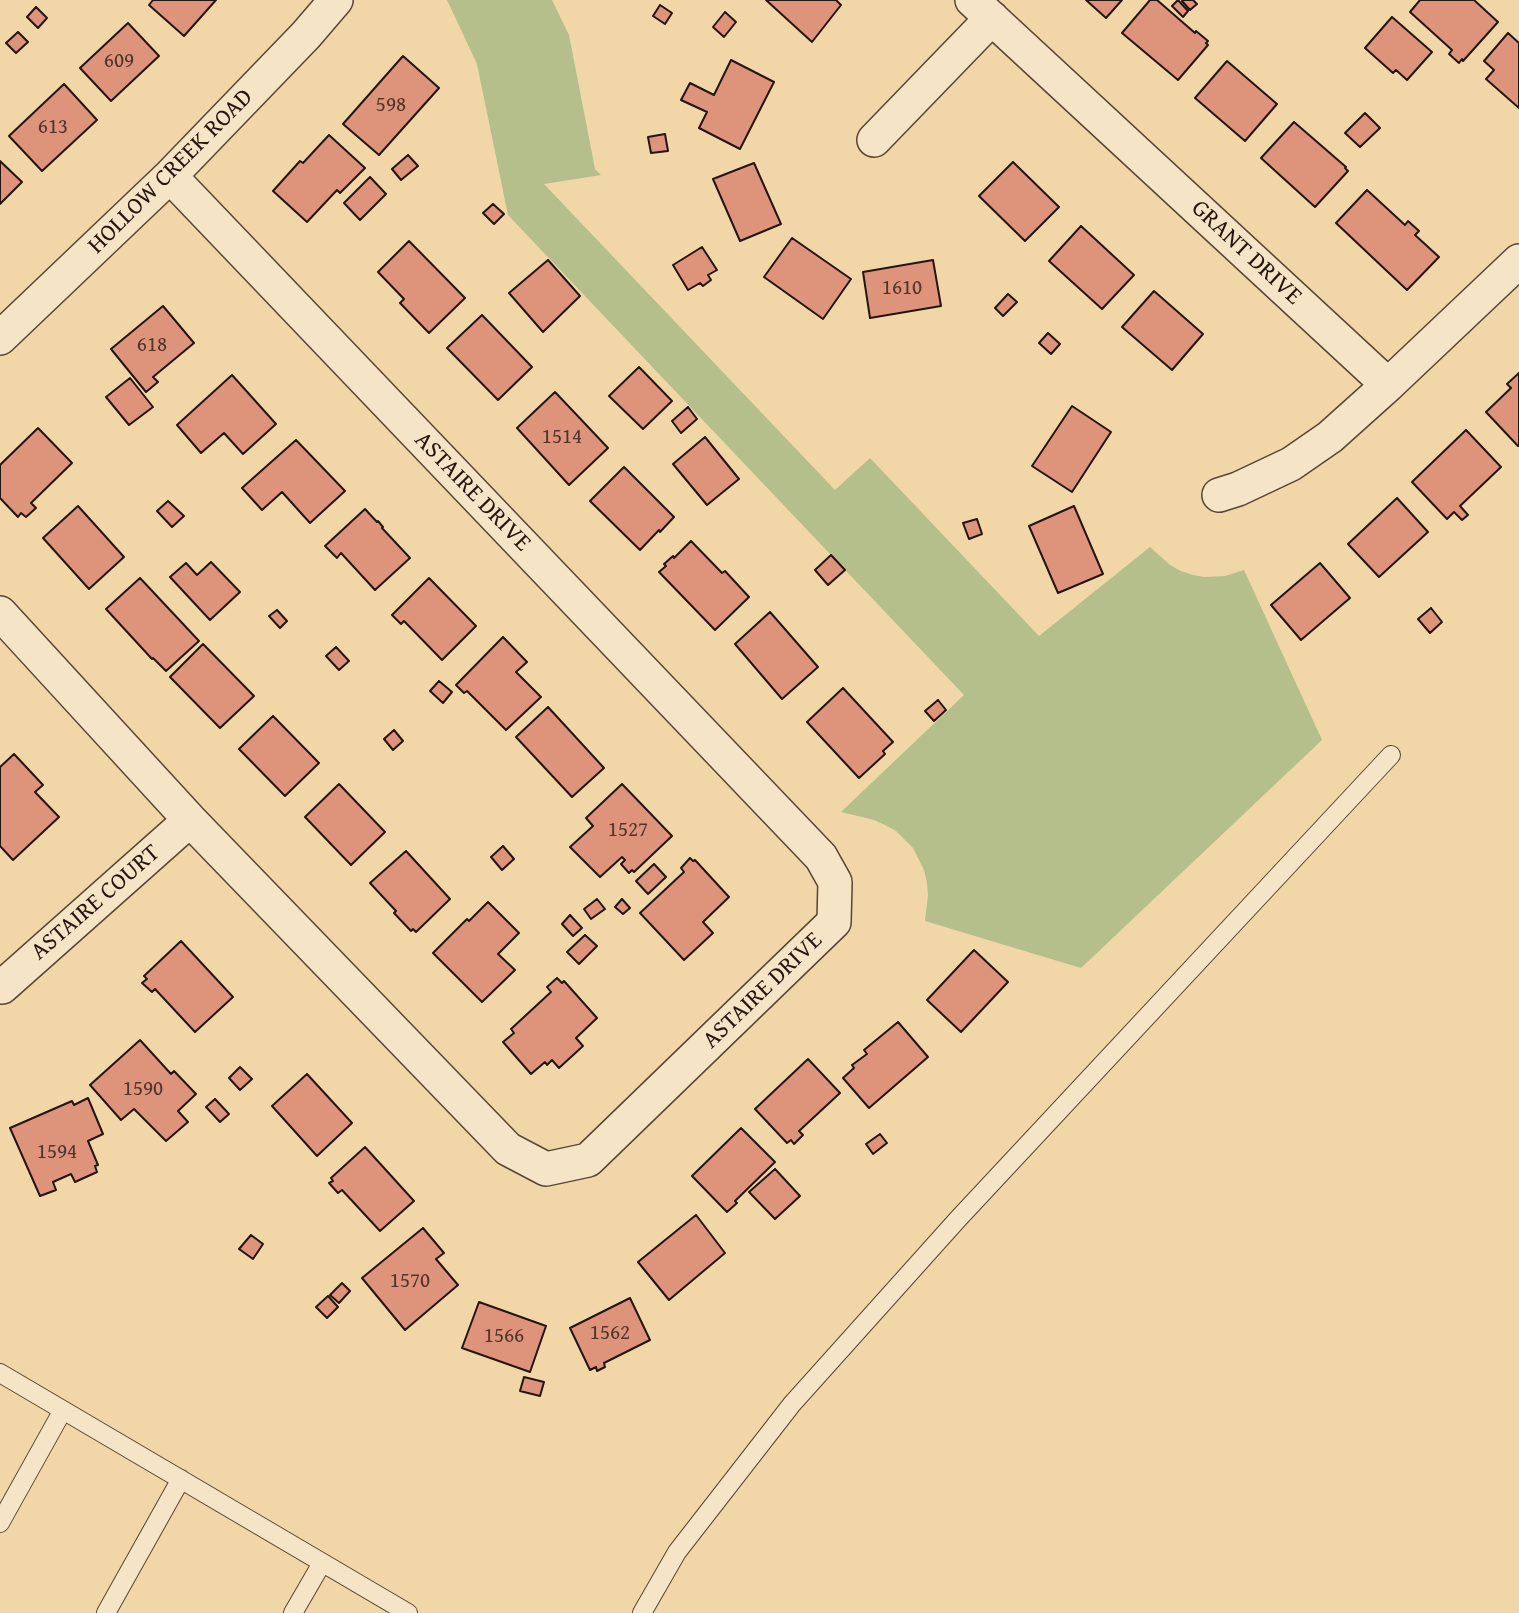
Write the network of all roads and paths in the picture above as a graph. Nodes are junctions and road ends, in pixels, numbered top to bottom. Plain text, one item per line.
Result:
1 (336, 0) edge
2 (982, 9) edge
3 (874, 140) dead end
4 (170, 176) junction
5 (1519, 261) edge
6 (0, 338) edge
7 (1388, 385) junction
8 (1219, 495) dead end
9 (0, 613) edge
10 (1391, 755) dead end
11 (190, 820) junction
12 (2, 987) edge
13 (0, 1373) edge
14 (63, 1410) junction
15 (181, 1479) junction
16 (0, 1523) edge
17 (322, 1563) junction
18 (106, 1613) edge
19 (293, 1613) edge
20 (408, 1613) edge
21 (642, 1613) edge

1 - 4 street, HOLLOW CREEK ROAD
2 - 3 street
2 - 7 street, GRANT DRIVE
4 - 6 street, HOLLOW CREEK ROAD
4 - 11 street, ASTAIRE DRIVE
5 - 7 street
7 - 8 street
9 - 11 street, ASTAIRE DRIVE
10 - 21 lane
11 - 12 street, ASTAIRE COURT
13 - 14 lane
14 - 15 lane
14 - 16 lane
15 - 17 lane
15 - 18 lane
17 - 19 lane
17 - 20 lane

